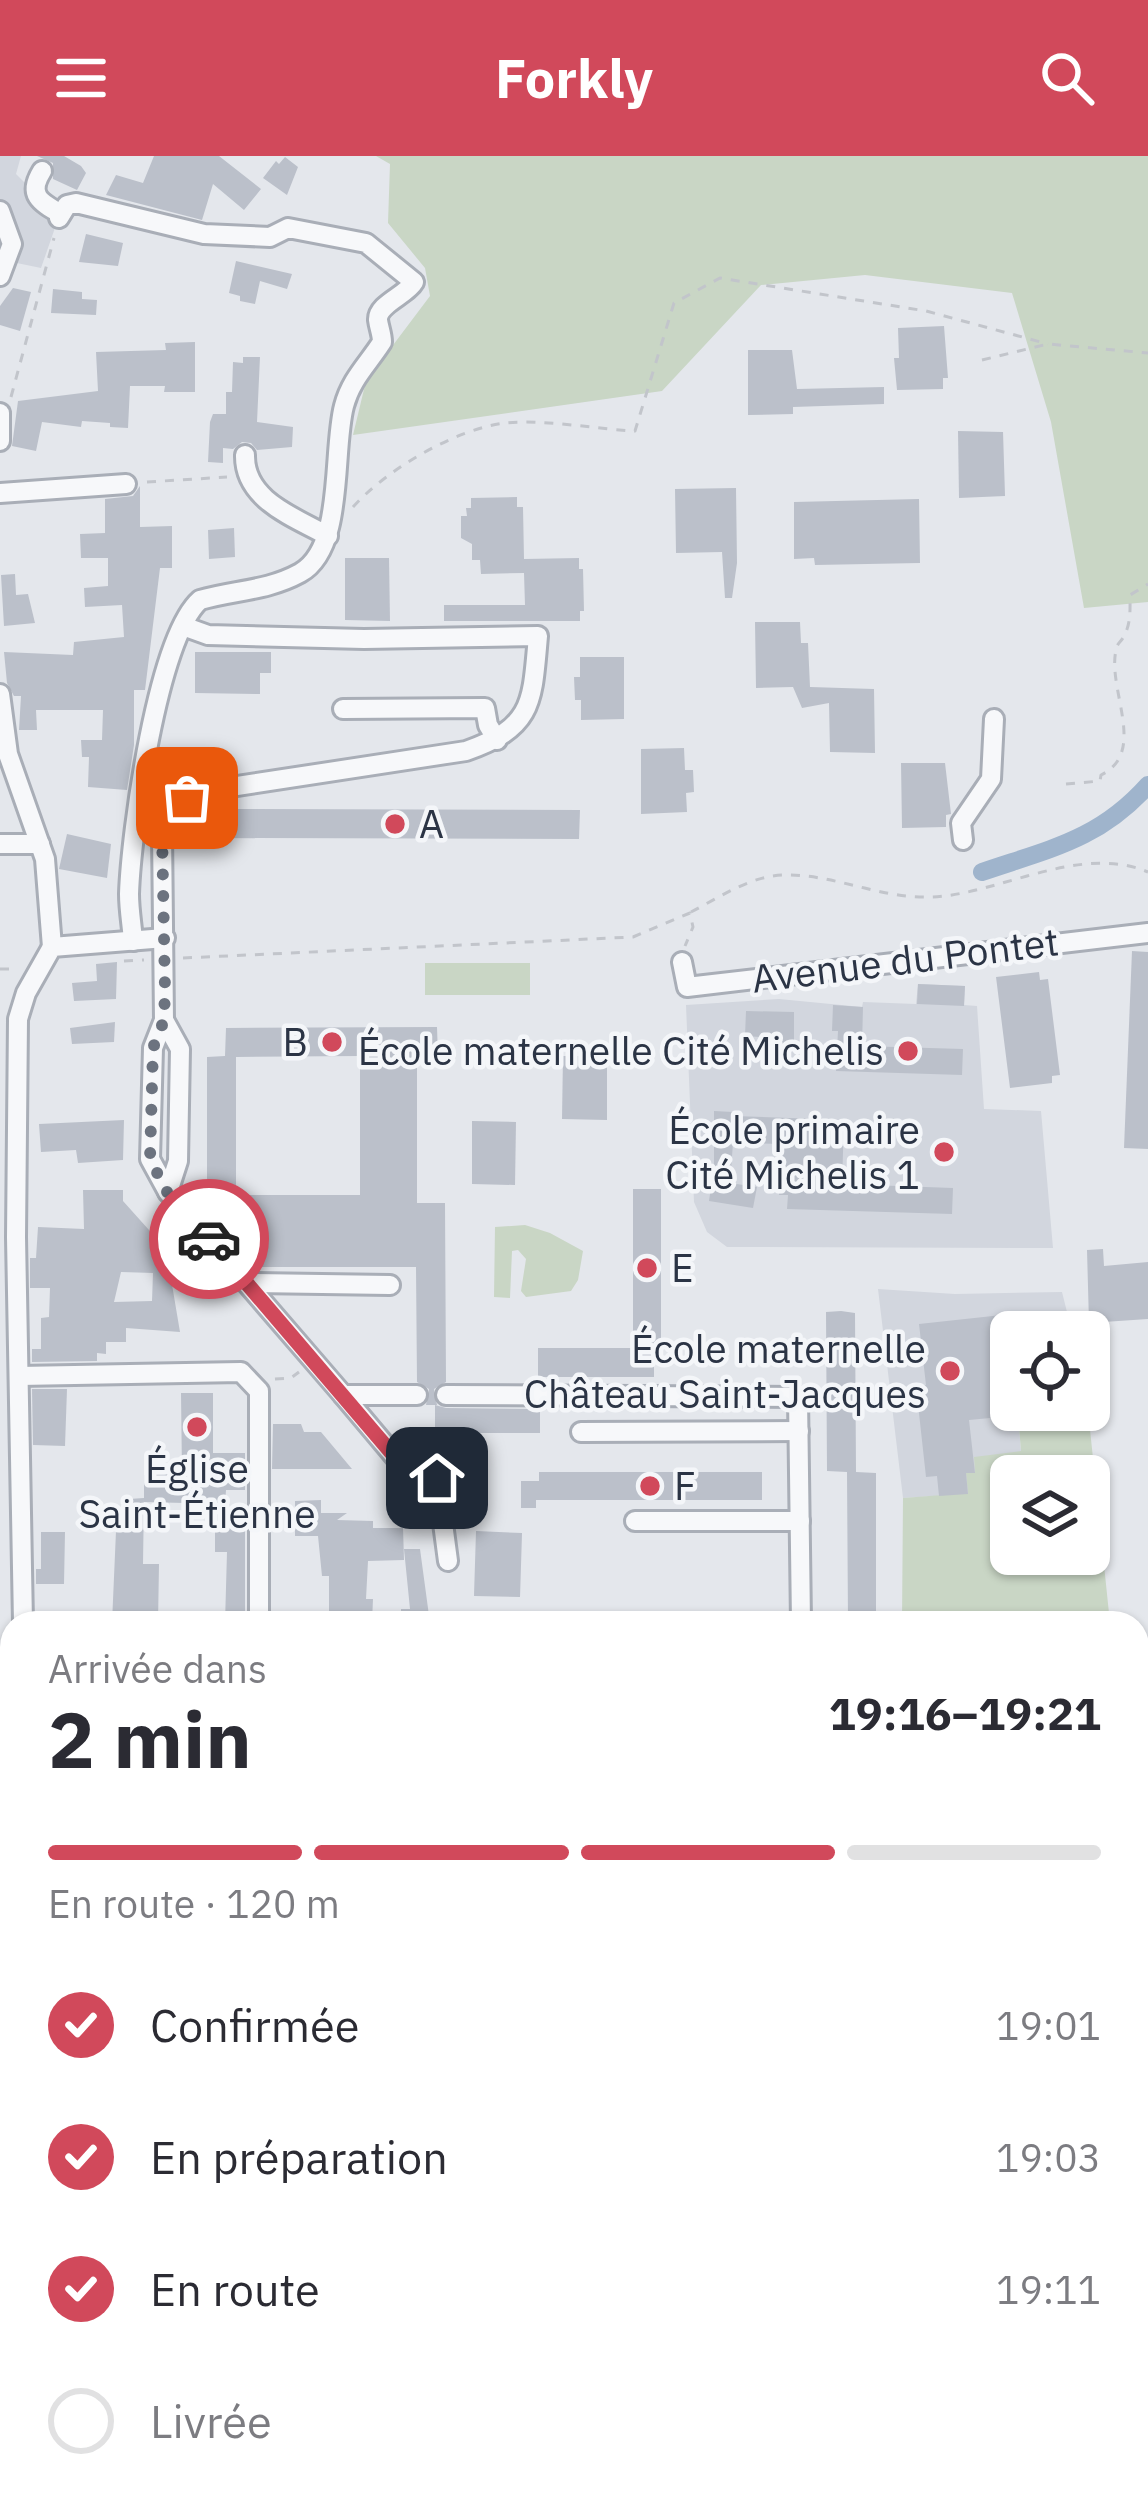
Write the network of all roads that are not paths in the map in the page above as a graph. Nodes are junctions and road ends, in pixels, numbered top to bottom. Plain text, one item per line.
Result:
1 (42, 171) dead end
2 (0, 211) edge
3 (0, 276) edge
4 (0, 413) edge
5 (0, 441) edge
6 (246, 465) road end
7 (126, 484) road end
8 (0, 493) edge
9 (328, 536) junction
10 (183, 626) junction
11 (0, 694) edge
12 (343, 709) dead end
13 (994, 719) dead end
14 (497, 740) junction
15 (963, 840) dead end
16 (0, 844) edge
17 (40, 844) junction
18 (1148, 933) edge
19 (165, 938) junction
20 (52, 947) junction
21 (128, 949) junction
22 (682, 962) road end
23 (164, 1020) junction
24 (167, 1192) junction
25 (8, 1235) edge
26 (247, 1282) junction
27 (390, 1285) dead end
28 (19, 1376) junction
29 (343, 1395) junction
30 (417, 1395) dead end
31 (446, 1395) dead end
32 (10, 1424) edge
33 (799, 1431) junction
34 (581, 1432) dead end
35 (634, 1521) dead end
36 (800, 1521) junction
37 (448, 1561) dead end
38 (22, 1611) edge
39 (259, 1611) edge
40 (800, 1611) edge

1 - 9 street
2 - 3 street
4 - 5 street
6 - 9 street
7 - 8 street
9 - 10 street
10 - 14 street
10 - 21 street
11 - 17 street
12 - 14 street
13 - 15 street
14 - 19 street
16 - 17 street
17 - 20 street
18 - 22 street, Avenue du Pontet
19 - 21 street
19 - 23 street
20 - 21 street
20 - 25 street
23 - 24 street
23 - 24 street
24 - 26 street
25 - 28 street
26 - 27 street
26 - 29 street
28 - 32 street
28 - 39 street
29 - 30 street
29 - 37 street
31 - 33 street
32 - 38 street
33 - 34 street
33 - 36 street
35 - 36 street
36 - 40 street

